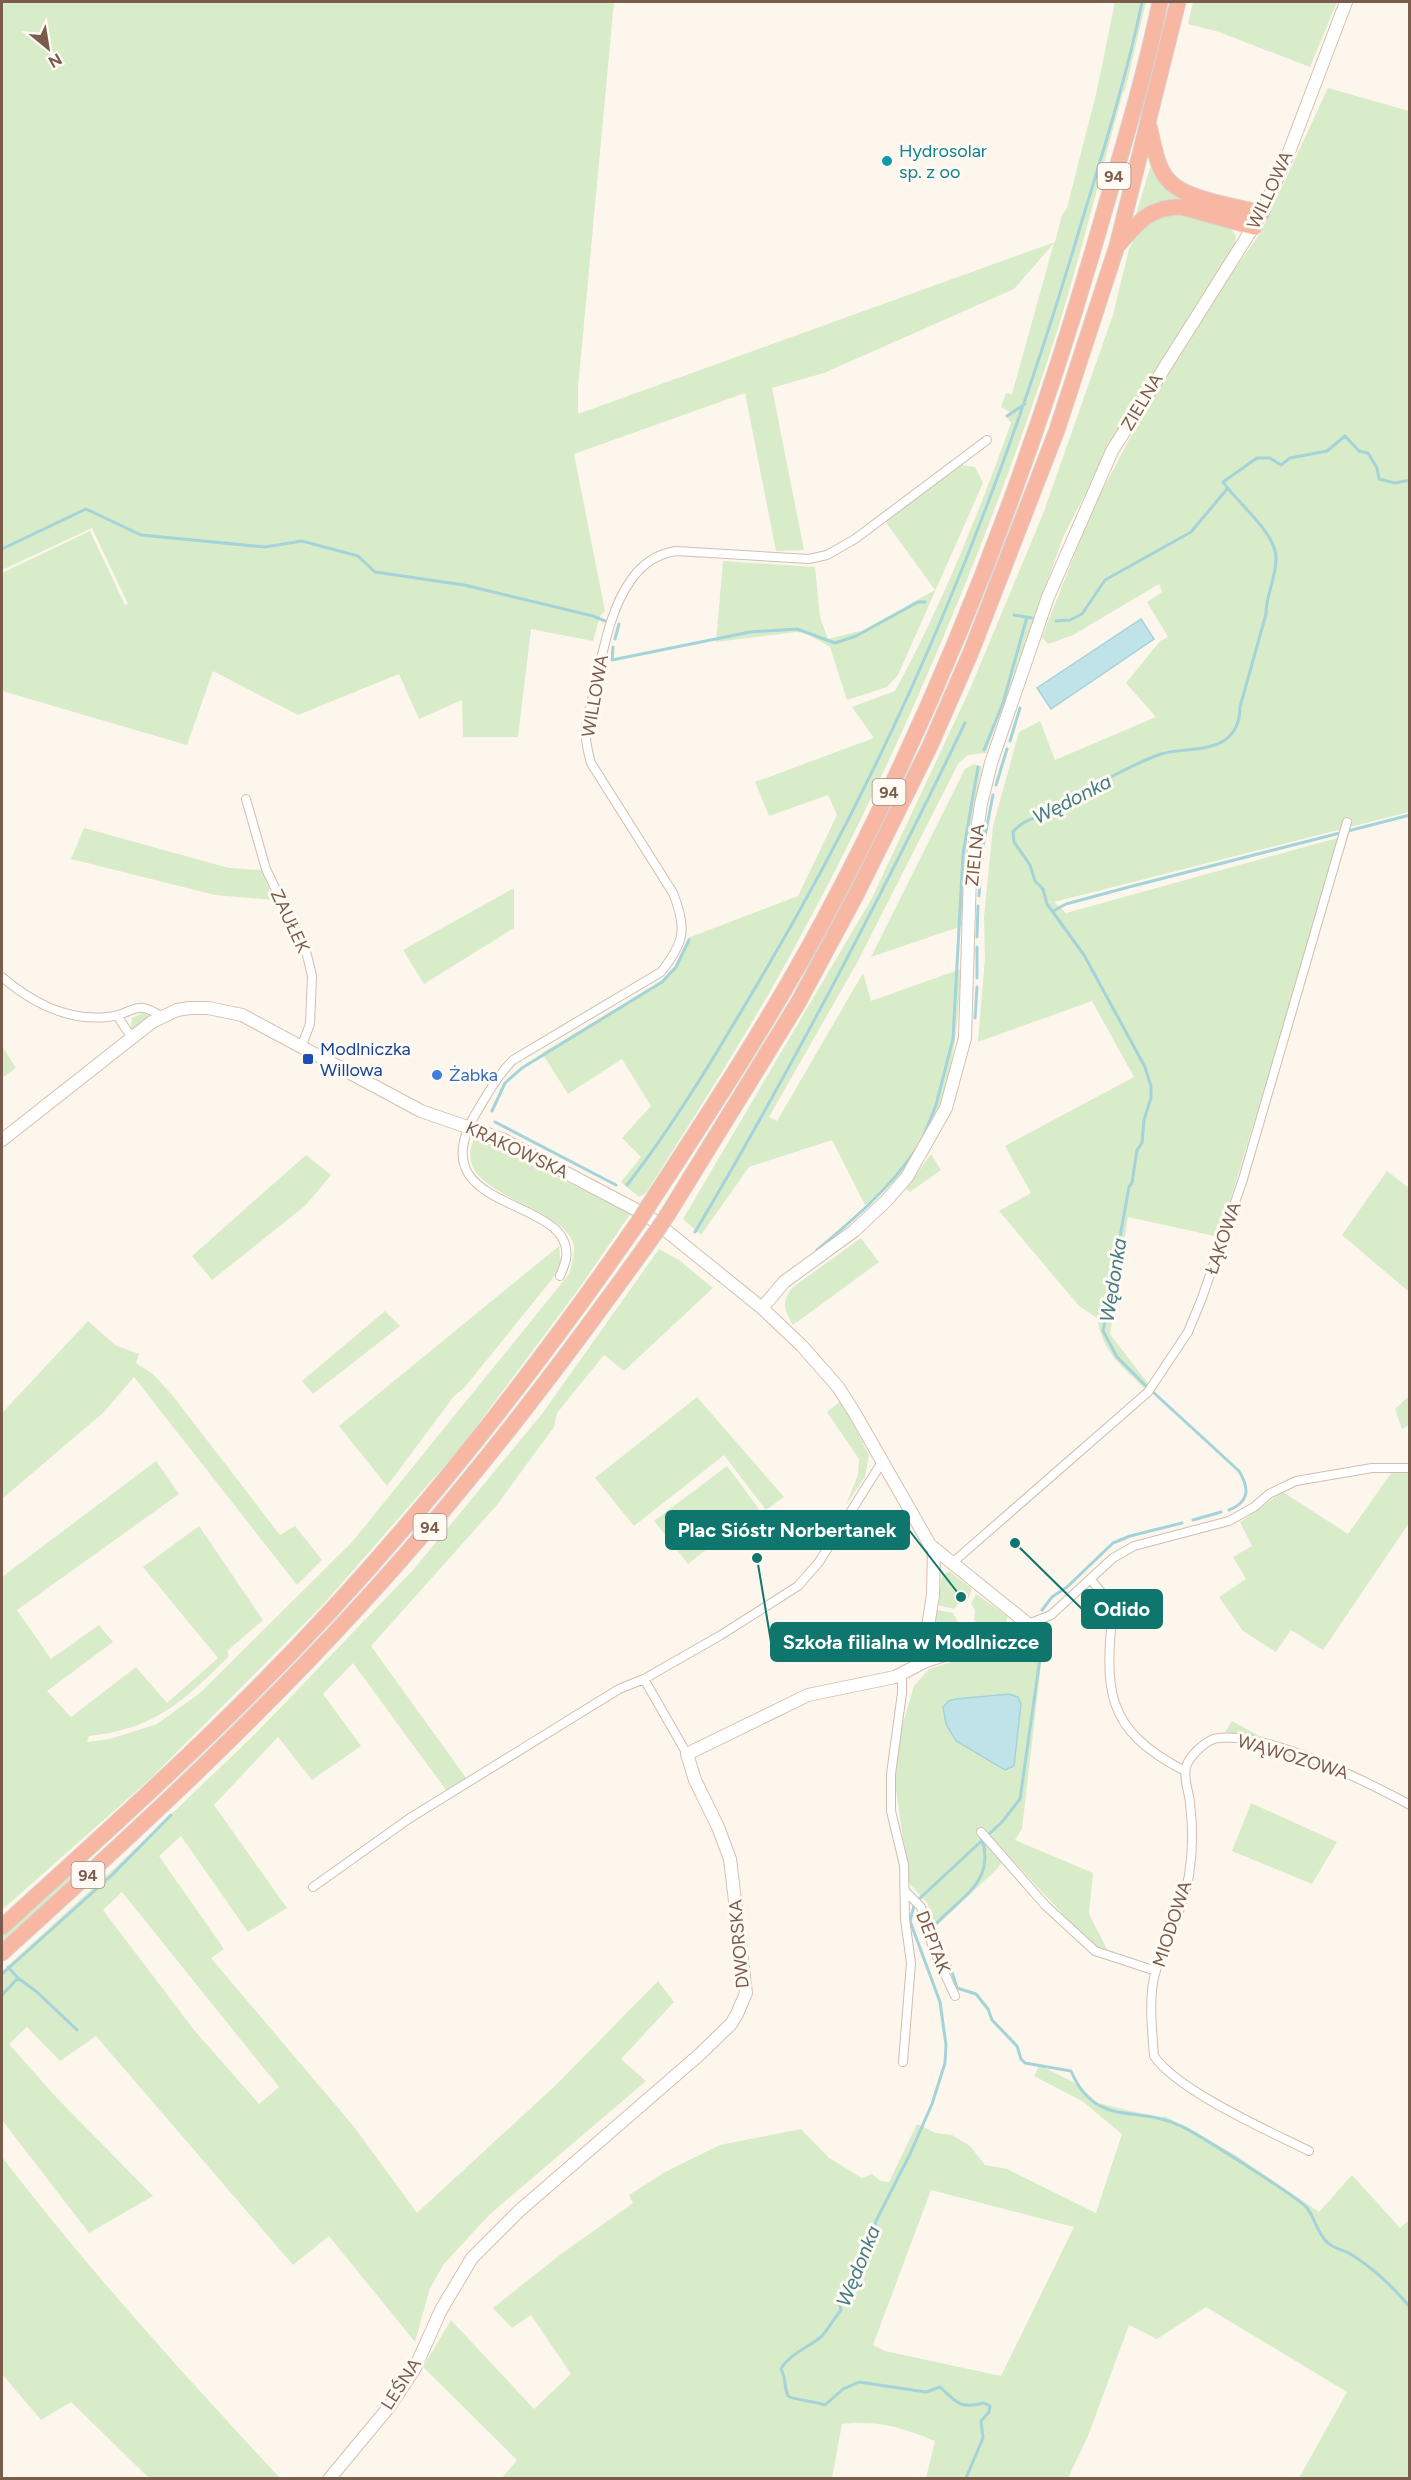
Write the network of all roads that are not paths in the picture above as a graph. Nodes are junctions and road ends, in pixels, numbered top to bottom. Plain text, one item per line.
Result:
1 (1160, 2) edge
2 (1178, 2) edge
3 (1346, 2) edge
4 (1149, 123) junction
5 (1262, 213) junction
6 (1254, 227) junction
7 (1117, 246) junction
8 (1165, 363) joint
9 (987, 440) dead end
10 (246, 800) dead end
11 (1347, 822) dead end
12 (2, 977) edge
13 (118, 1017) junction
14 (162, 1017) junction
15 (132, 1038) junction
16 (302, 1045) junction
17 (468, 1126) junction
18 (2, 1140) edge
19 (560, 1276) dead end
20 (762, 1308) junction
21 (882, 1462) junction
22 (1410, 1468) edge
23 (934, 1549) junction
24 (951, 1564) junction
25 (1091, 1580) junction
26 (1028, 1624) junction
27 (927, 1660) junction
28 (902, 1674) junction
29 (644, 1679) junction
30 (687, 1754) junction
31 (1185, 1771) junction
32 (1410, 1805) edge
33 (981, 1832) dead end
34 (313, 1887) dead end
35 (906, 1892) junction
36 (2, 1927) edge
37 (2, 1953) edge
38 (1156, 1971) junction
39 (955, 1996) dead end
40 (903, 2062) dead end
41 (1309, 2151) dead end
42 (459, 2280) joint
43 (330, 2478) edge

1 - 36 highway, 94, bridge
2 - 4 highway, 94
3 - 5 street, WILLOWA
4 - 5 highway
4 - 7 highway, 94
5 - 6 street, WILLOWA
6 - 7 highway
6 - 8 street, WILLOWA
7 - 37 highway, 94, bridge
8 - 20 street, ZIELNA
9 - 17 street, WILLOWA
10 - 16 street, ZAUŁEK
11 - 24 street, ŁĄKOWA
12 - 13 street
13 - 14 street
13 - 15 street
14 - 15 street, KRAKOWSKA
14 - 16 street, KRAKOWSKA
15 - 18 street, KRAKOWSKA
16 - 17 street, KRAKOWSKA
17 - 19 street
17 - 20 street, KRAKOWSKA
20 - 21 street, KRAKOWSKA
21 - 23 street, KRAKOWSKA
21 - 29 street
22 - 25 street
23 - 24 street
23 - 27 street
24 - 26 street
25 - 26 street
25 - 31 street
26 - 27 street
27 - 28 street
28 - 30 street
28 - 35 street
29 - 30 street
29 - 34 street
30 - 42 street, DWORSKA
31 - 32 street, WĄWOZOWA
31 - 38 street, MIODOWA
33 - 38 street
35 - 39 street, DEPTAK
35 - 40 street
38 - 41 street, MIODOWA
42 - 43 street, LEŚNA

